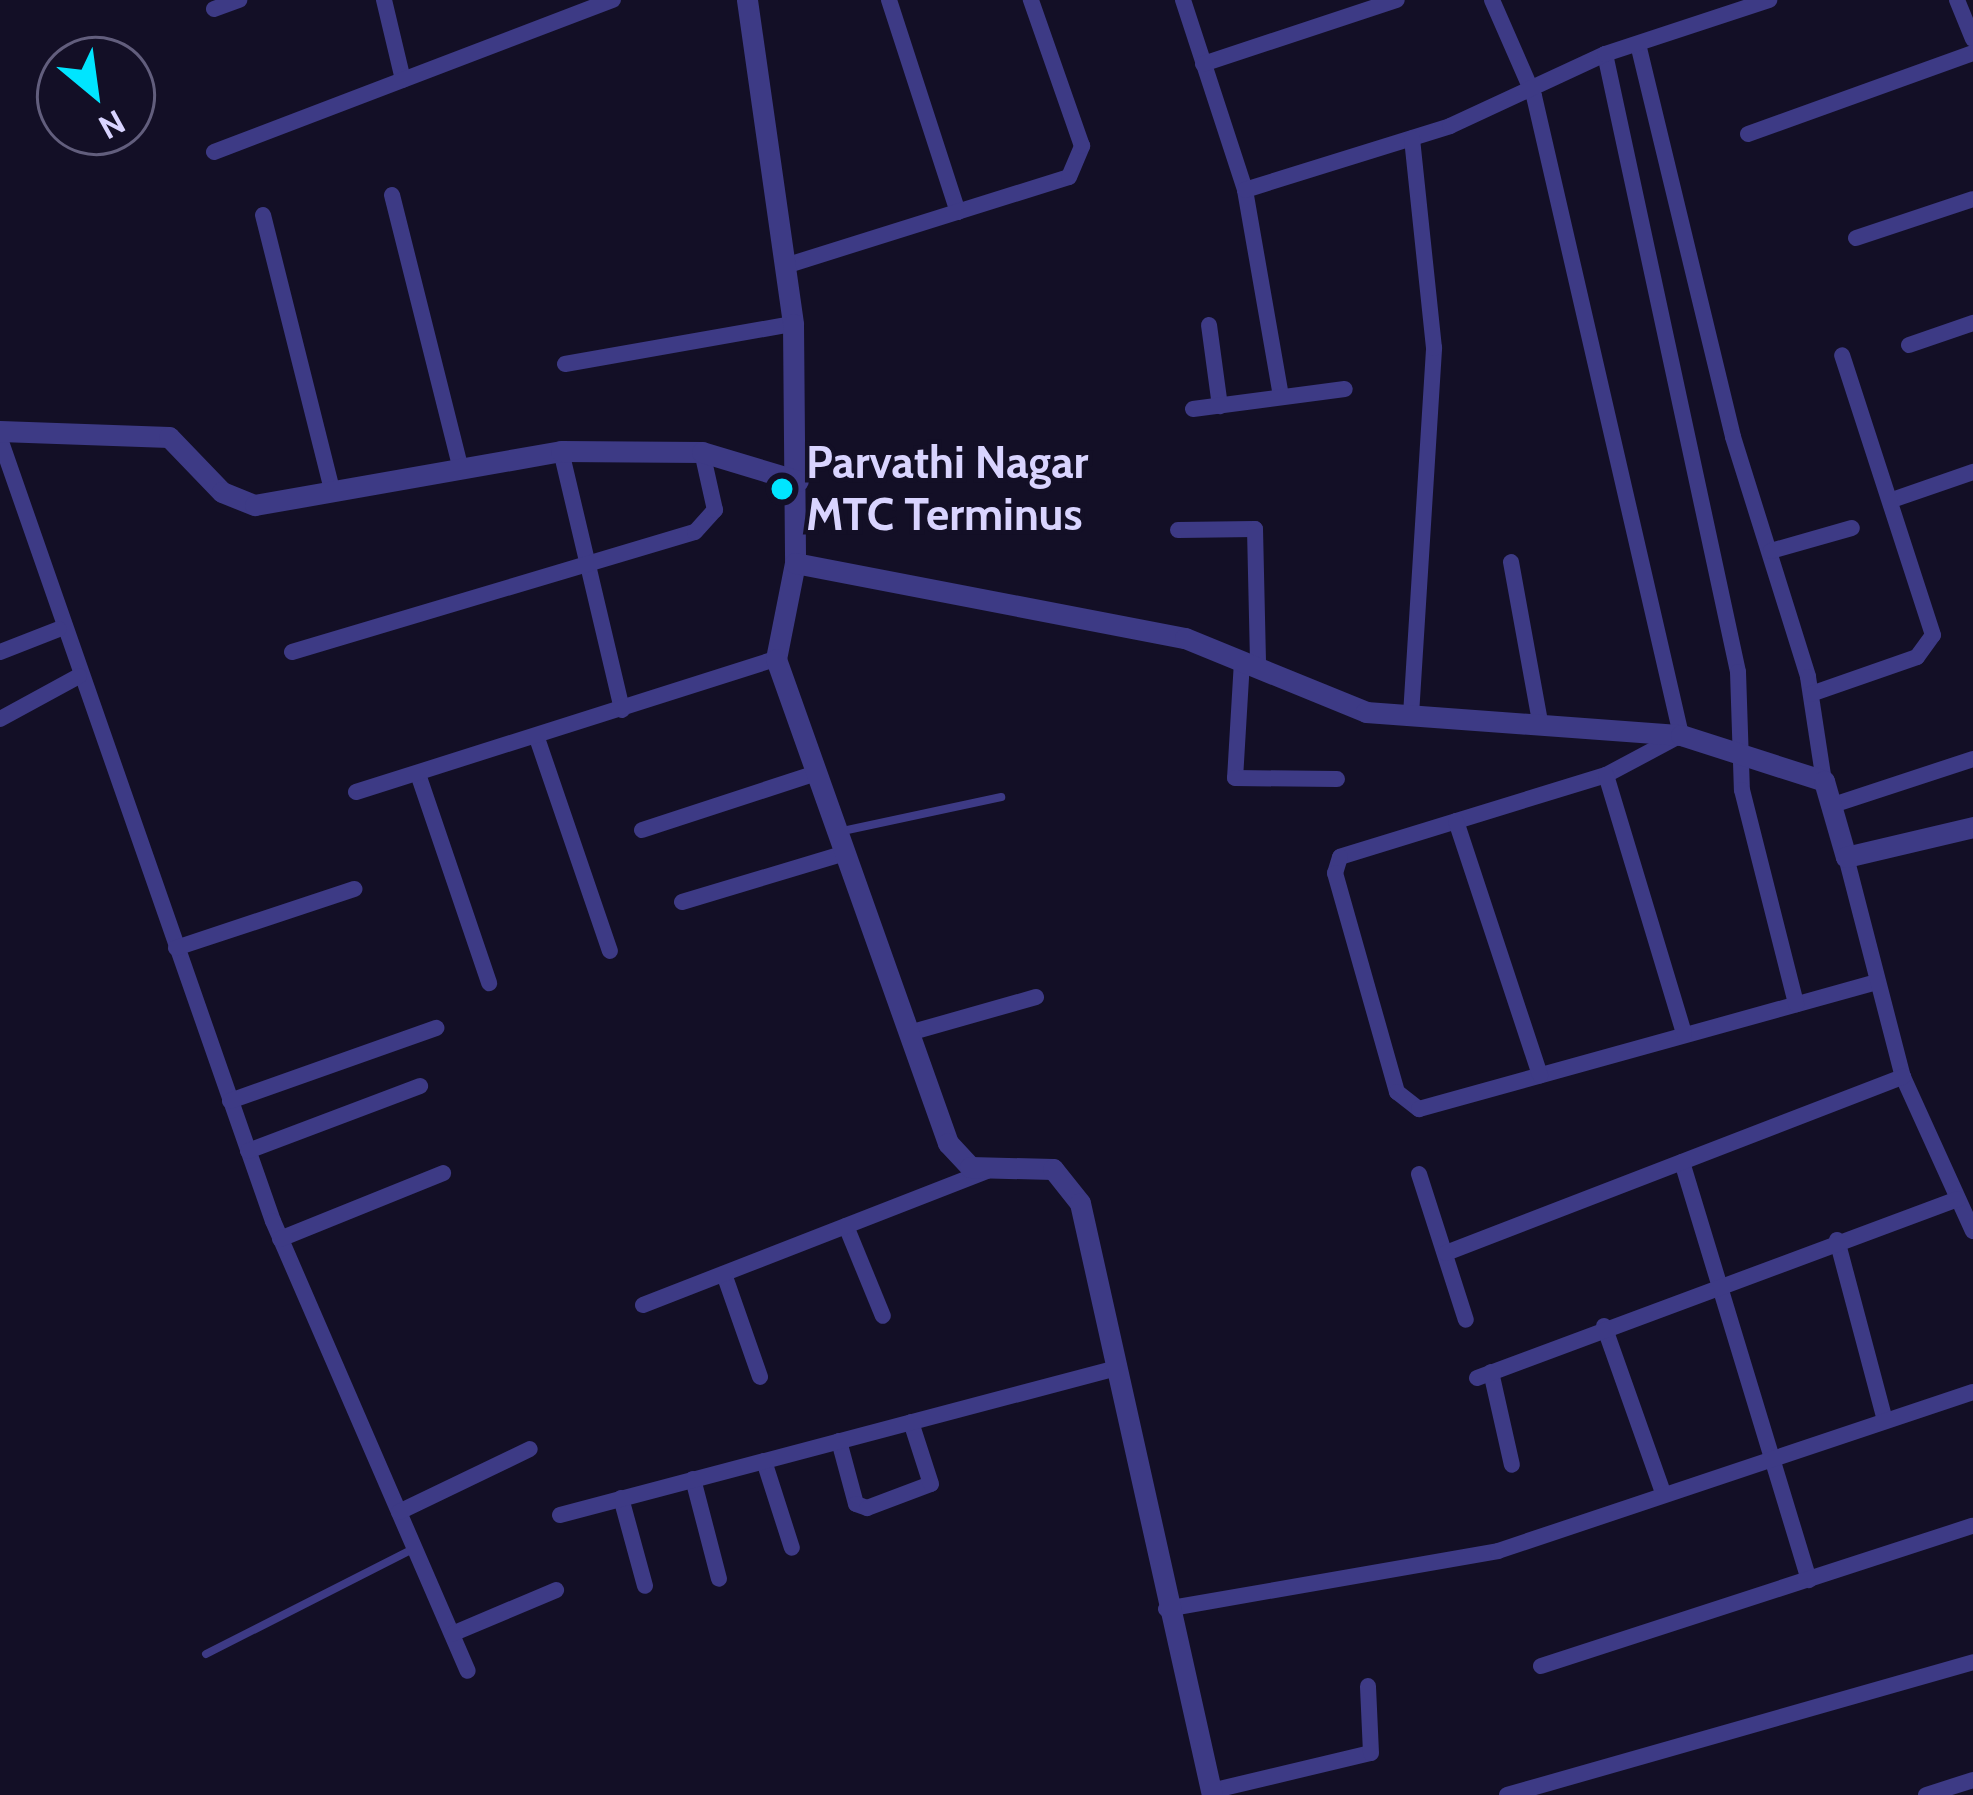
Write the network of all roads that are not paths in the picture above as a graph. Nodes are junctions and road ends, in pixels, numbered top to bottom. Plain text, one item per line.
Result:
1 (239, 0) edge
2 (384, 0) edge
3 (613, 0) edge
4 (747, 0) edge
5 (890, 0) edge
6 (1031, 0) edge
7 (1183, 0) edge
8 (1397, 0) edge
9 (1492, 0) edge
10 (1769, 0) edge
11 (1957, 0) edge
12 (1739, 5) edge
13 (214, 9) dead end
14 (1973, 38) edge
15 (1638, 44) junction
16 (1973, 53) edge
17 (1604, 54) junction
18 (1203, 64) junction
19 (403, 80) junction
20 (1534, 95) junction
21 (1748, 134) dead end
22 (1412, 138) junction
23 (214, 152) dead end
24 (1245, 190) junction
25 (392, 195) dead end
26 (1973, 199) edge
27 (958, 212) junction
28 (263, 215) dead end
29 (1856, 238) dead end
30 (788, 265) junction
31 (1973, 323) edge
32 (793, 324) junction
33 (1209, 325) dead end
34 (1909, 345) dead end
35 (1842, 355) dead end
36 (565, 364) dead end
37 (1345, 389) dead end
38 (1282, 398) junction
39 (1220, 406) junction
40 (1193, 410) dead end
41 (0, 435) edge
42 (560, 452) junction
43 (703, 452) junction
44 (460, 466) junction
45 (1973, 472) edge
46 (798, 481) junction
47 (332, 489) junction
48 (8, 497) edge
49 (1892, 500) junction
50 (1852, 529) dead end
51 (1178, 530) dead end
52 (1771, 551) junction
53 (1511, 562) dead end
54 (795, 563) junction
55 (588, 564) junction
56 (59, 628) junction
57 (0, 652) edge
58 (292, 652) dead end
59 (776, 659) junction
60 (1250, 663) junction
61 (79, 676) junction
62 (1811, 694) junction
63 (622, 710) junction
64 (1412, 715) junction
65 (0, 719) edge
66 (1540, 722) junction
67 (1681, 735) junction
68 (537, 738) junction
69 (1742, 754) junction
70 (1973, 759) edge
71 (816, 773) junction
72 (418, 774) junction
73 (1606, 775) junction
74 (1337, 779) dead end
75 (1824, 781) junction
76 (356, 792) dead end
77 (1001, 797) dead end
78 (1833, 805) junction
79 (1456, 821) junction
80 (1973, 827) edge
81 (641, 830) dead end
82 (841, 843) junction
83 (1846, 857) junction
84 (354, 889) dead end
85 (682, 902) dead end
86 (176, 948) junction
87 (610, 951) dead end
88 (1878, 982) junction
89 (488, 983) dead end
90 (1036, 997) dead end
91 (1796, 1004) junction
92 (436, 1028) dead end
93 (909, 1033) junction
94 (1684, 1034) junction
95 (1540, 1075) junction
96 (1903, 1077) junction
97 (420, 1086) dead end
98 (230, 1102) junction
99 (248, 1151) junction
100 (1682, 1162) junction
101 (987, 1171) junction
102 (443, 1173) dead end
103 (1419, 1174) dead end
104 (1958, 1198) junction
105 (846, 1226) junction
106 (1973, 1232) edge
107 (280, 1239) junction
108 (1837, 1240) junction
109 (1446, 1253) junction
110 (724, 1274) junction
111 (1719, 1283) junction
112 (643, 1305) dead end
113 (883, 1316) dead end
114 (1466, 1320) dead end
115 (1604, 1326) junction
116 (1109, 1370) junction
117 (760, 1377) dead end
118 (1973, 1392) edge
119 (1885, 1421) junction
120 (911, 1422) junction
121 (838, 1441) junction
122 (530, 1450) dead end
123 (1770, 1460) junction
124 (764, 1461) junction
125 (1512, 1465) dead end
126 (693, 1479) junction
127 (1664, 1496) junction
128 (621, 1498) junction
129 (399, 1512) junction
130 (560, 1514) dead end
131 (1973, 1526) edge
132 (415, 1548) junction
133 (792, 1548) dead end
134 (719, 1579) dead end
135 (1809, 1580) junction
136 (645, 1586) dead end
137 (556, 1590) dead end
138 (1166, 1609) junction
139 (452, 1634) junction
140 (206, 1654) dead end
141 (1973, 1662) edge
142 (1541, 1666) dead end
143 (468, 1671) dead end
144 (1368, 1687) dead end
145 (1973, 1780) edge
146 (1212, 1793) edge
147 (1507, 1795) edge
148 (1927, 1795) edge

1 - 13 street
2 - 19 street
3 - 19 street
4 - 30 street
5 - 27 street
6 - 27 street
7 - 18 street
8 - 18 street
9 - 20 street
10 - 12 street
11 - 14 street
12 - 15 street
15 - 17 street
15 - 52 street
16 - 21 street
17 - 20 street
17 - 69 street
18 - 24 street
19 - 23 street
20 - 22 street
20 - 67 street
22 - 24 street
22 - 64 street
24 - 38 street
25 - 44 street
26 - 29 street
27 - 30 street
28 - 47 street
30 - 32 street
31 - 34 street
32 - 36 street
32 - 46 street
33 - 39 street
35 - 49 street
37 - 38 street
38 - 39 street
39 - 40 street
41 - 47 street
41 - 48 street
42 - 43 street
42 - 44 street
42 - 55 street
43 - 46 street
43 - 55 street
44 - 47 street
45 - 49 street
46 - 54 street
48 - 56 street
49 - 62 street
50 - 52 street
51 - 60 street
52 - 62 street
53 - 66 street
54 - 59 street
54 - 60 street
55 - 58 street
55 - 63 street
56 - 57 street
56 - 61 street
59 - 63 street
59 - 71 street
60 - 64 street
60 - 74 street
61 - 65 street
61 - 86 street
62 - 75 street
63 - 68 street
64 - 66 street
66 - 67 street
67 - 69 street
67 - 73 street
68 - 72 street
68 - 87 street
69 - 75 street
69 - 91 street
70 - 78 street
71 - 81 street
71 - 82 street
72 - 76 street
72 - 89 street
73 - 79 street
73 - 94 street
75 - 78 street
77 - 82 lane
78 - 83 street
79 - 95 street
79 - 95 street
80 - 83 street
82 - 85 street
82 - 93 street
83 - 88 street
84 - 86 street
86 - 98 street
88 - 91 street
88 - 96 street
90 - 93 street
91 - 94 street
92 - 98 street
93 - 101 street
94 - 95 street
96 - 100 street
96 - 104 street
97 - 99 street
98 - 99 street
99 - 107 street
100 - 109 street
100 - 111 street
101 - 105 street
101 - 116 street
102 - 107 street
103 - 109 street
104 - 106 street
104 - 108 street
105 - 110 street
105 - 113 street
107 - 129 street
108 - 111 street
108 - 119 street
109 - 114 street
110 - 112 street
110 - 117 street
111 - 115 street
111 - 123 street
115 - 125 street
115 - 127 street
116 - 120 street
116 - 138 street
118 - 119 street
119 - 123 street
120 - 121 street
120 - 121 street
121 - 124 street
122 - 129 street
123 - 127 street
123 - 135 street
124 - 126 street
124 - 133 street
126 - 128 street
126 - 134 street
127 - 138 street
128 - 130 street
128 - 136 street
129 - 132 street
131 - 135 street
132 - 139 street
132 - 140 lane
135 - 142 street
137 - 139 street
138 - 146 street
139 - 143 street
141 - 147 street
144 - 146 street
145 - 148 street

